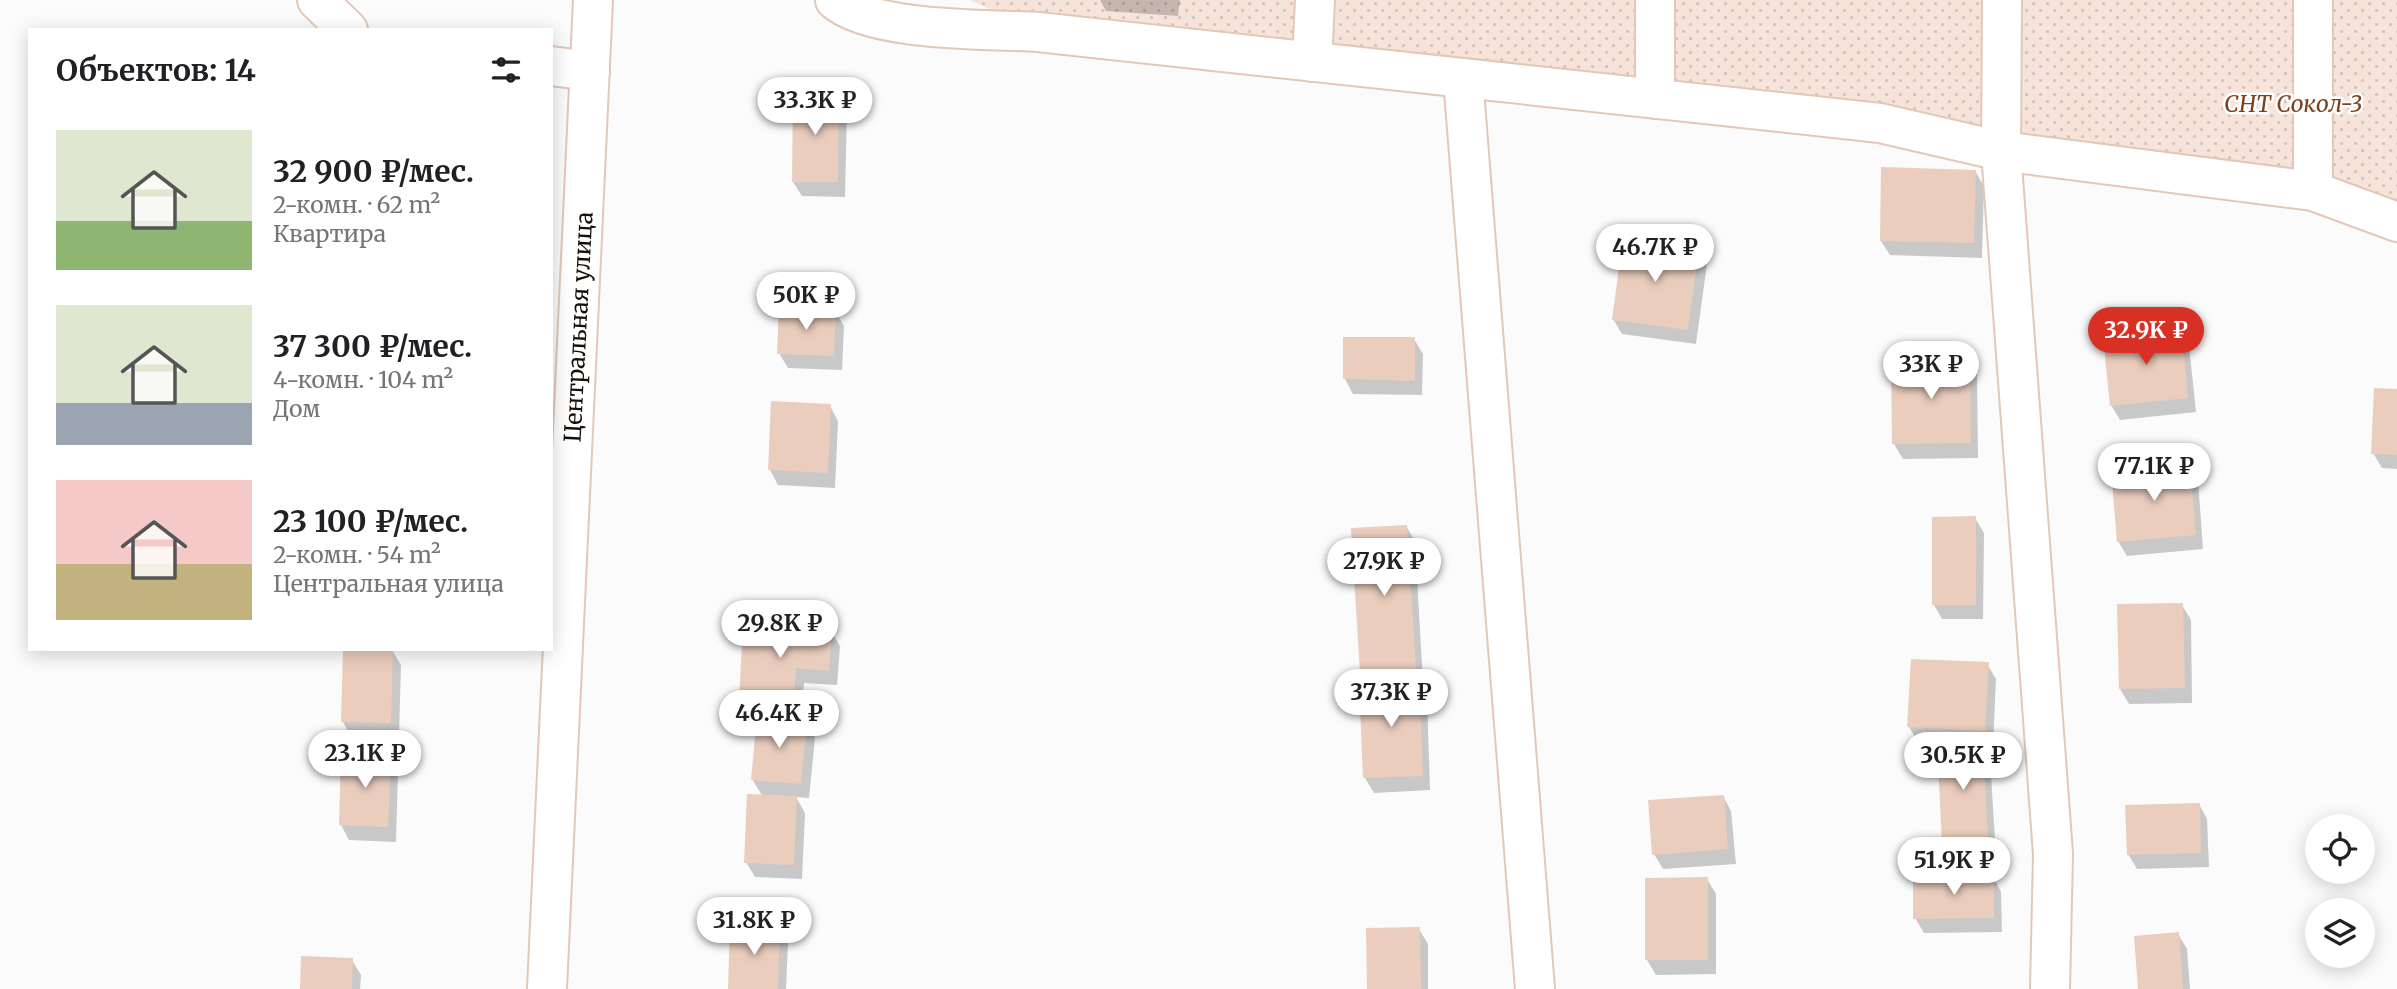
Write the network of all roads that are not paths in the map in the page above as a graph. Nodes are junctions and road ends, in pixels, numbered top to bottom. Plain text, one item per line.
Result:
1 (317, 0) edge
2 (593, 0) edge
3 (835, 0) edge
4 (1315, 0) edge
5 (1655, 0) edge
6 (2002, 0) edge
7 (2313, 0) edge
8 (346, 28) edge
9 (1312, 62) junction
10 (553, 66) edge
11 (590, 71) junction
12 (1463, 78) junction
13 (1655, 99) junction
14 (2001, 151) junction
15 (2313, 191) junction
16 (2397, 222) edge
17 (547, 989) edge
18 (1535, 989) edge
19 (2050, 989) edge

1 - 8 street
2 - 11 street, Центральная улица
3 - 9 street
4 - 9 street
5 - 13 street
6 - 14 street
7 - 15 street
9 - 12 street
10 - 11 street
11 - 17 street, Центральная улица
12 - 13 street
12 - 18 street
13 - 14 street
14 - 15 street
14 - 19 street
15 - 16 street

